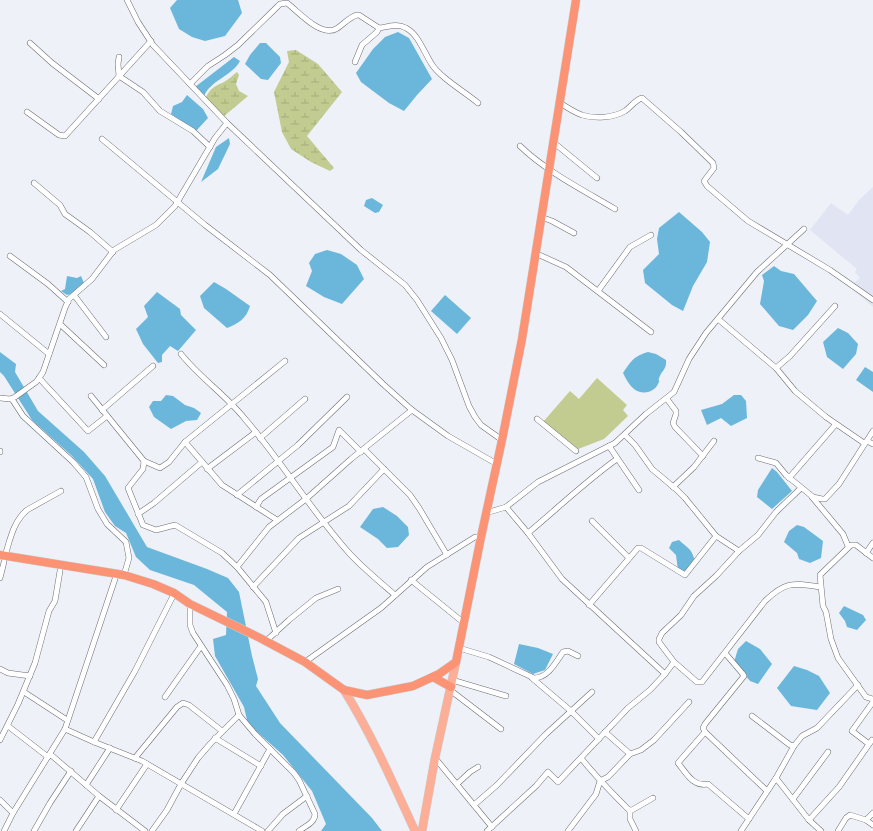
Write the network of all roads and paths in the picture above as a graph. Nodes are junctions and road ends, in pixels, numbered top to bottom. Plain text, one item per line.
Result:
1 (127, 0) edge
2 (576, 0) edge
3 (379, 28) junction
4 (151, 42) junction
5 (30, 44) dead end
6 (119, 57) dead end
7 (355, 62) dead end
8 (119, 76) junction
9 (190, 84) junction
10 (99, 99) junction
11 (559, 102) junction
12 (478, 103) dead end
13 (27, 112) dead end
14 (226, 123) junction
15 (102, 139) dead end
16 (553, 142) junction
17 (520, 146) dead end
18 (210, 147) junction
19 (549, 168) junction
20 (597, 178) dead end
21 (34, 183) dead end
22 (177, 202) junction
23 (615, 210) dead end
24 (541, 217) junction
25 (804, 229) dead end
26 (574, 233) dead end
27 (651, 235) dead end
28 (786, 244) junction
29 (113, 252) junction
30 (535, 253) junction
31 (10, 256) dead end
32 (598, 291) junction
33 (74, 295) junction
34 (873, 300) edge
35 (68, 302) junction
36 (835, 306) dead end
37 (0, 314) edge
38 (718, 319) junction
39 (60, 324) junction
40 (651, 332) dead end
41 (106, 337) dead end
42 (49, 354) junction
43 (181, 354) dead end
44 (285, 361) dead end
45 (104, 366) dead end
46 (153, 366) dead end
47 (776, 368) junction
48 (37, 380) junction
49 (91, 396) dead end
50 (347, 396) dead end
51 (0, 398) edge
52 (14, 398) junction
53 (305, 399) dead end
54 (667, 399) junction
55 (232, 404) junction
56 (102, 410) junction
57 (412, 410) junction
58 (107, 416) junction
59 (826, 417) junction
60 (537, 419) dead end
61 (873, 431) edge
62 (256, 432) junction
63 (625, 435) junction
64 (260, 438) junction
65 (502, 440) junction
66 (867, 440) junction
67 (714, 441) dead end
68 (184, 442) junction
69 (873, 444) edge
70 (609, 446) junction
71 (363, 450) junction
72 (576, 451) dead end
73 (703, 456) junction
74 (758, 458) dead end
75 (617, 459) junction
76 (144, 461) junction
77 (202, 462) junction
78 (279, 462) junction
79 (497, 464) junction
80 (207, 469) junction
81 (384, 469) junction
82 (290, 478) junction
83 (789, 478) junction
84 (673, 487) junction
85 (801, 488) junction
86 (639, 490) dead end
87 (61, 491) dead end
88 (237, 494) junction
89 (810, 495) junction
90 (306, 499) junction
91 (256, 507) junction
92 (506, 507) junction
93 (486, 513) junction
94 (138, 514) junction
95 (277, 520) junction
96 (592, 521) dead end
97 (324, 522) junction
98 (528, 533) junction
99 (716, 536) junction
100 (481, 537) junction
101 (873, 543) edge
102 (848, 546) junction
103 (739, 551) junction
104 (866, 553) junction
105 (447, 555) junction
106 (629, 558) junction
107 (873, 558) edge
108 (2, 559) edge
109 (237, 567) junction
110 (60, 571) junction
111 (124, 575) junction
112 (0, 578) edge
113 (115, 579) junction
114 (411, 580) junction
115 (253, 587) junction
116 (820, 587) junction
117 (338, 589) dead end
118 (395, 595) junction
119 (176, 597) junction
120 (190, 604) junction
121 (589, 605) junction
122 (464, 623) junction
123 (276, 632) junction
124 (263, 639) junction
125 (201, 646) junction
126 (459, 648) junction
127 (725, 653) junction
128 (578, 656) dead end
129 (305, 662) junction
130 (456, 662) junction
131 (674, 662) junction
132 (0, 669) edge
133 (665, 674) junction
134 (30, 676) junction
135 (433, 677) junction
136 (531, 677) junction
137 (451, 686) junction
138 (858, 686) junction
139 (344, 690) junction
140 (24, 692) junction
141 (592, 692) dead end
142 (506, 696) dead end
143 (164, 697) dead end
144 (873, 701) edge
145 (689, 702) dead end
146 (571, 711) junction
147 (239, 715) junction
148 (752, 716) dead end
149 (68, 720) junction
150 (8, 726) junction
151 (65, 729) junction
152 (501, 729) dead end
153 (222, 731) junction
154 (605, 732) junction
155 (705, 732) junction
156 (215, 738) junction
157 (599, 739) junction
158 (0, 740) edge
159 (94, 742) junction
160 (871, 742) edge
161 (794, 746) junction
162 (110, 748) junction
163 (270, 749) junction
164 (828, 752) dead end
165 (630, 754) junction
166 (49, 755) junction
167 (135, 758) junction
168 (435, 758) junction
169 (581, 758) junction
170 (147, 764) junction
171 (261, 766) junction
172 (478, 767) dead end
173 (70, 771) junction
174 (776, 778) junction
175 (600, 781) junction
176 (181, 784) junction
177 (457, 784) junction
178 (86, 785) junction
179 (767, 791) junction
180 (99, 796) junction
181 (307, 796) junction
182 (653, 798) dead end
183 (0, 800) edge
184 (792, 800) junction
185 (474, 805) junction
186 (116, 810) junction
187 (630, 810) junction
188 (873, 813) edge
189 (13, 814) junction
190 (234, 814) junction
191 (749, 819) junction
192 (809, 820) junction
193 (866, 820) junction
194 (873, 825) edge
195 (492, 826) junction
196 (4, 831) edge
197 (34, 831) edge
198 (76, 831) edge
199 (145, 831) edge
200 (152, 831) edge
201 (262, 831) edge
202 (268, 831) edge
203 (299, 831) edge
204 (415, 831) edge
205 (422, 831) edge
206 (487, 831) edge
207 (568, 831) edge
208 (636, 831) edge
209 (741, 831) edge
210 (820, 831) edge
211 (838, 831) edge

1 - 4 street
2 - 11 highway
3 - 7 street
3 - 9 street
3 - 12 street
4 - 8 street
4 - 9 street
5 - 10 street
6 - 8 street
8 - 10 street
8 - 18 street
9 - 14 street
10 - 13 street
11 - 16 highway
11 - 28 street
14 - 18 street
14 - 65 street
15 - 22 street
16 - 19 highway
16 - 20 street
17 - 19 street
18 - 22 street
19 - 23 street
19 - 24 highway
21 - 29 street
22 - 29 street
22 - 57 street
24 - 26 street
24 - 30 highway
25 - 28 street
27 - 32 street
28 - 34 street
28 - 38 street
29 - 33 street
30 - 32 street
30 - 65 highway
31 - 35 street
32 - 40 street
33 - 35 street
33 - 41 street
35 - 39 street
36 - 47 street
37 - 42 street
38 - 47 street
38 - 54 street
39 - 42 street
39 - 45 street
42 - 48 street
43 - 55 street
44 - 55 street
46 - 56 street
47 - 59 street
48 - 52 street
48 - 58 street
49 - 56 street
50 - 78 street
51 - 52 street
52 - 111 street
53 - 64 street
54 - 63 street
54 - 73 street
55 - 62 street
55 - 68 street
56 - 58 street
57 - 71 street
57 - 79 street
58 - 76 street
59 - 66 street
59 - 83 street
60 - 72 street
61 - 66 street
62 - 64 street
62 - 80 street
63 - 70 street
63 - 84 street
64 - 78 street
65 - 79 highway
66 - 69 street
66 - 89 street
67 - 73 street
68 - 76 street
68 - 77 street
70 - 75 street
70 - 92 street
71 - 81 street
71 - 82 street
71 - 90 street
73 - 84 street
74 - 83 street
75 - 86 street
75 - 98 street
76 - 94 street
77 - 80 street
77 - 94 street
78 - 82 street
78 - 88 street
79 - 93 highway
80 - 88 street
81 - 97 street
81 - 105 street
82 - 90 street
82 - 91 street
83 - 85 street
84 - 99 street
85 - 89 street
85 - 103 street
87 - 108 street
88 - 91 street
89 - 102 street
90 - 95 street
90 - 97 street
91 - 95 street
92 - 93 street
92 - 98 street
93 - 100 highway
94 - 109 street
95 - 109 street
96 - 106 street
97 - 115 street
97 - 118 street
98 - 121 street
99 - 103 street
99 - 106 street
100 - 105 street
100 - 122 highway
101 - 104 street
102 - 104 street
102 - 116 street
103 - 131 street
104 - 107 street
105 - 114 street
106 - 121 street
108 - 110 highway
108 - 111 highway
108 - 112 street
109 - 115 street
110 - 113 highway
110 - 134 street
111 - 119 highway
113 - 119 highway
113 - 149 street
114 - 118 street
114 - 122 street
115 - 123 street
116 - 127 street
116 - 138 street
117 - 123 street
118 - 129 street
119 - 120 highway
119 - 159 street
120 - 124 highway
120 - 125 street
121 - 133 street
122 - 126 highway
123 - 124 street
124 - 129 highway
125 - 143 street
125 - 147 street
126 - 130 highway
126 - 136 street
127 - 131 street
127 - 155 street
128 - 136 street
129 - 139 highway
130 - 135 highway
130 - 137 main road
131 - 133 street
132 - 134 street
133 - 154 street
134 - 140 street
135 - 137 highway
135 - 139 highway
136 - 146 street
137 - 142 street
137 - 152 street
137 - 168 main road
138 - 144 street
138 - 161 street
139 - 204 main road
140 - 149 street
140 - 150 street
141 - 146 street
144 - 160 street
145 - 165 street
146 - 157 street
146 - 185 street
147 - 153 street
147 - 163 street
148 - 161 street
149 - 151 street
150 - 158 street
150 - 166 street
151 - 159 street
151 - 166 street
153 - 156 street
153 - 167 street
154 - 157 street
154 - 165 street
155 - 179 street
155 - 191 street
156 - 171 street
156 - 176 street
157 - 169 street
159 - 162 street
160 - 192 street
161 - 174 street
162 - 167 street
162 - 178 street
163 - 171 street
163 - 181 street
164 - 184 street
165 - 175 street
166 - 173 street
166 - 189 street
167 - 170 street
168 - 177 street
168 - 205 main road
169 - 175 street
169 - 195 street
170 - 176 street
170 - 186 street
171 - 190 street
172 - 177 street
173 - 178 street
173 - 197 street
174 - 179 street
174 - 184 street
175 - 187 street
175 - 207 street
176 - 190 street
176 - 200 street
177 - 185 street
178 - 180 street
179 - 191 street
180 - 186 street
180 - 198 street
181 - 202 street
181 - 203 street
182 - 187 street
183 - 189 street
184 - 192 street
185 - 195 street
186 - 199 street
187 - 208 street
188 - 193 street
189 - 196 street
190 - 201 street
191 - 209 street
192 - 210 street
193 - 194 street
193 - 211 street
195 - 206 street

